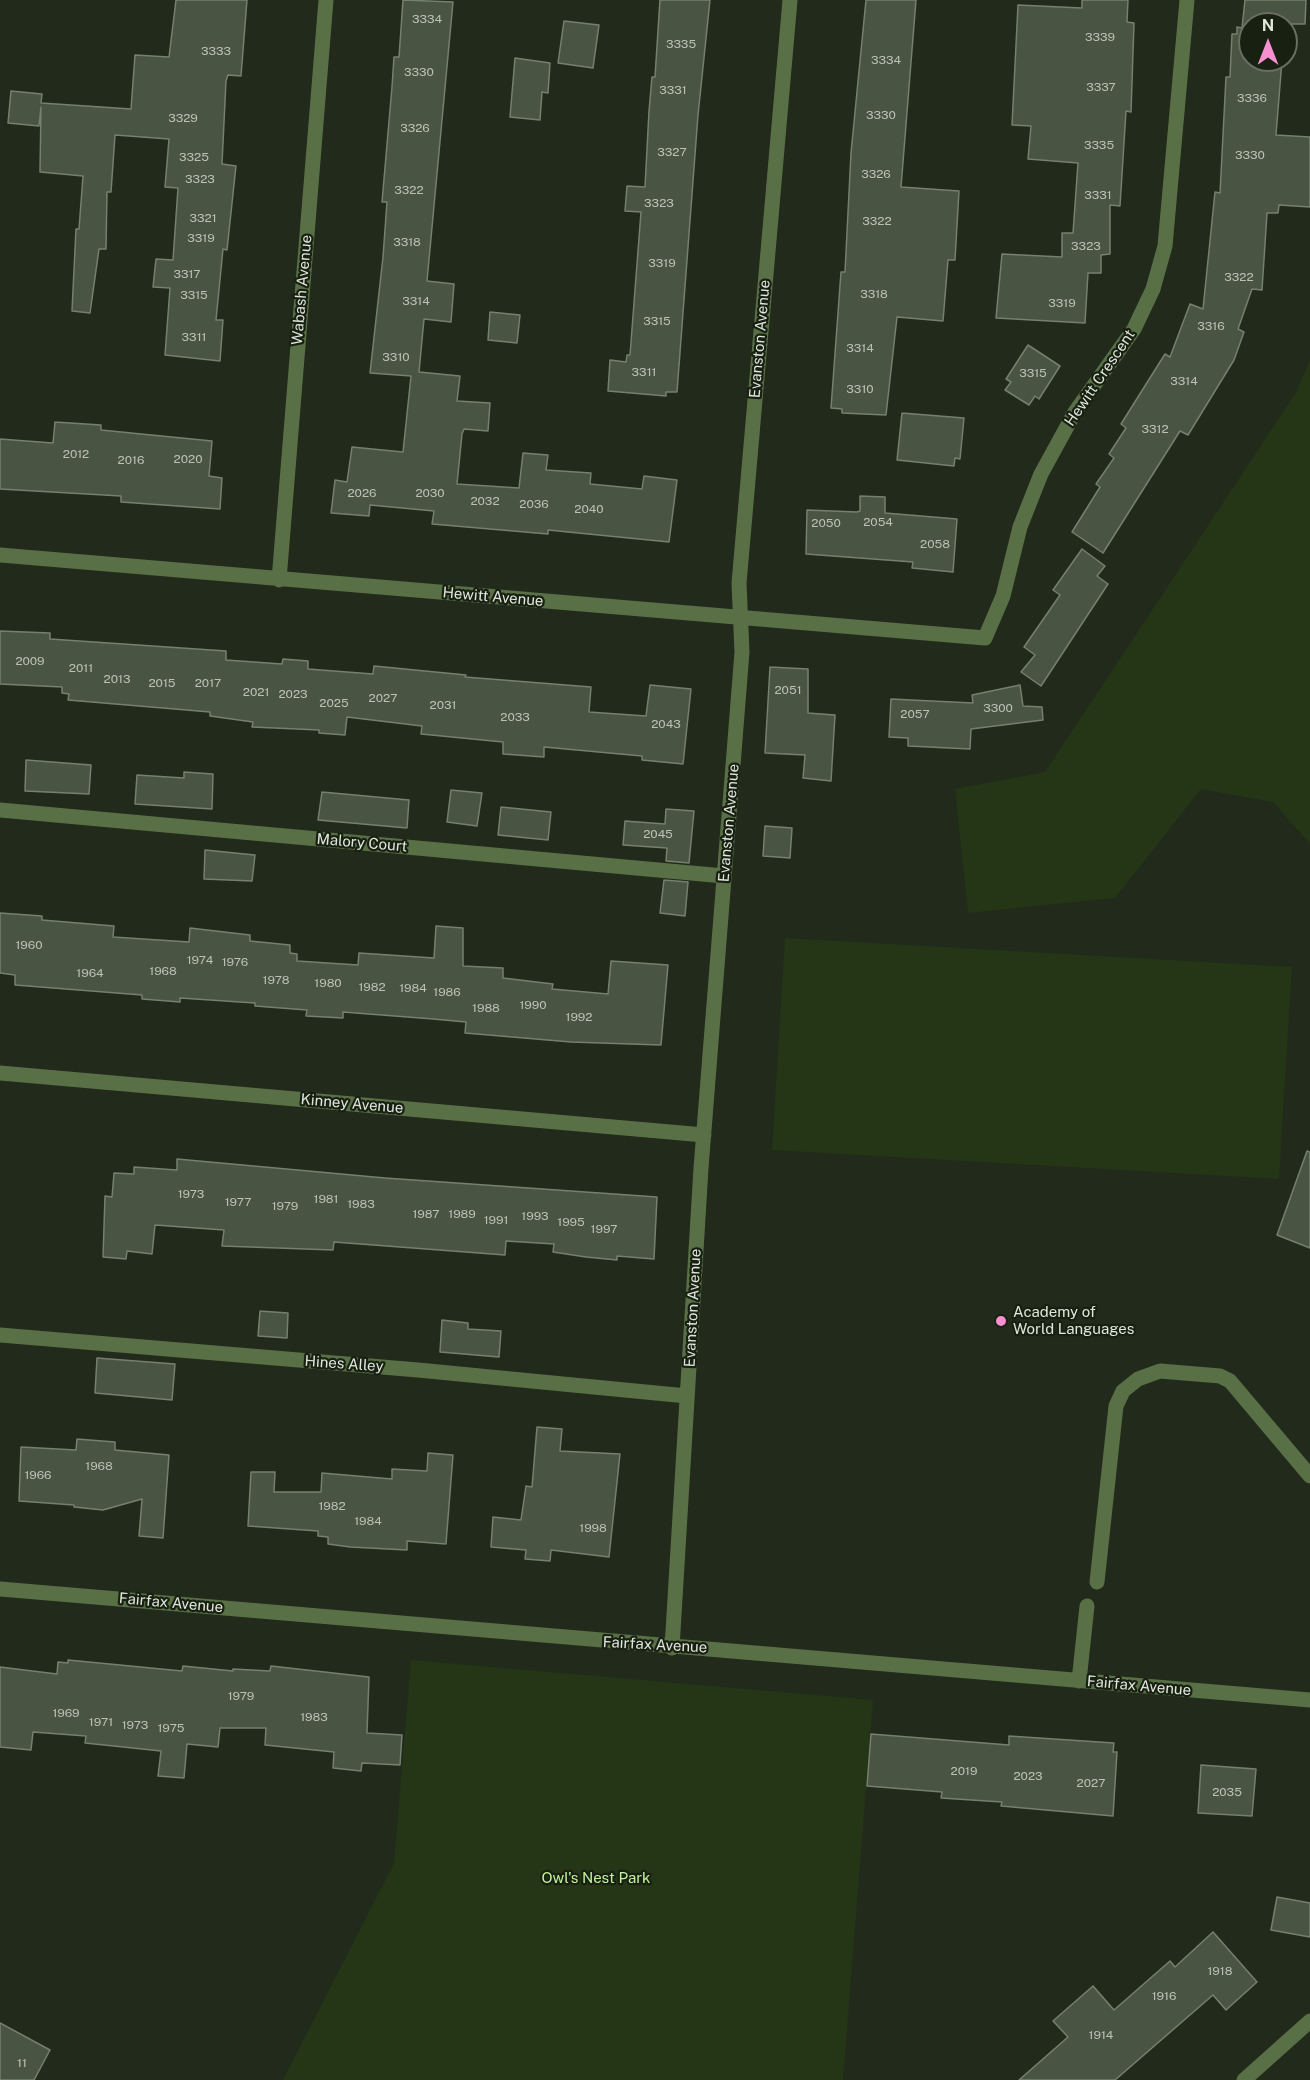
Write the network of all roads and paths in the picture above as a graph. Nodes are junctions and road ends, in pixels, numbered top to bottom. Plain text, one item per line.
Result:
1 (326, 0) edge
2 (790, 0) edge
3 (1187, 0) edge
4 (0, 555) edge
5 (279, 580) junction
6 (740, 617) junction
7 (985, 638) joint
8 (0, 810) edge
9 (724, 876) junction
10 (0, 1073) edge
11 (704, 1135) junction
12 (0, 1335) edge
13 (687, 1396) junction
14 (1310, 1476) edge
15 (1097, 1582) dead end
16 (0, 1589) edge
17 (1088, 1606) dead end
18 (672, 1648) junction
19 (1079, 1681) junction
20 (1310, 1700) edge
21 (1310, 2021) edge
22 (1244, 2080) edge

1 - 5 street, Wabash Avenue
2 - 6 street, Evanston Avenue
3 - 7 street, Hewitt Crescent
4 - 5 street, Hewitt Avenue
5 - 6 street, Hewitt Avenue
6 - 7 street, Hewitt Avenue
6 - 9 street, Evanston Avenue
8 - 9 street, Malory Court
9 - 11 street, Evanston Avenue
10 - 11 street, Kinney Avenue
11 - 13 street, Evanston Avenue
12 - 13 street, Hines Alley
13 - 18 street, Evanston Avenue
14 - 15 street
16 - 18 street, Fairfax Avenue
17 - 19 street
18 - 19 street, Fairfax Avenue
19 - 20 street, Fairfax Avenue
21 - 22 street

